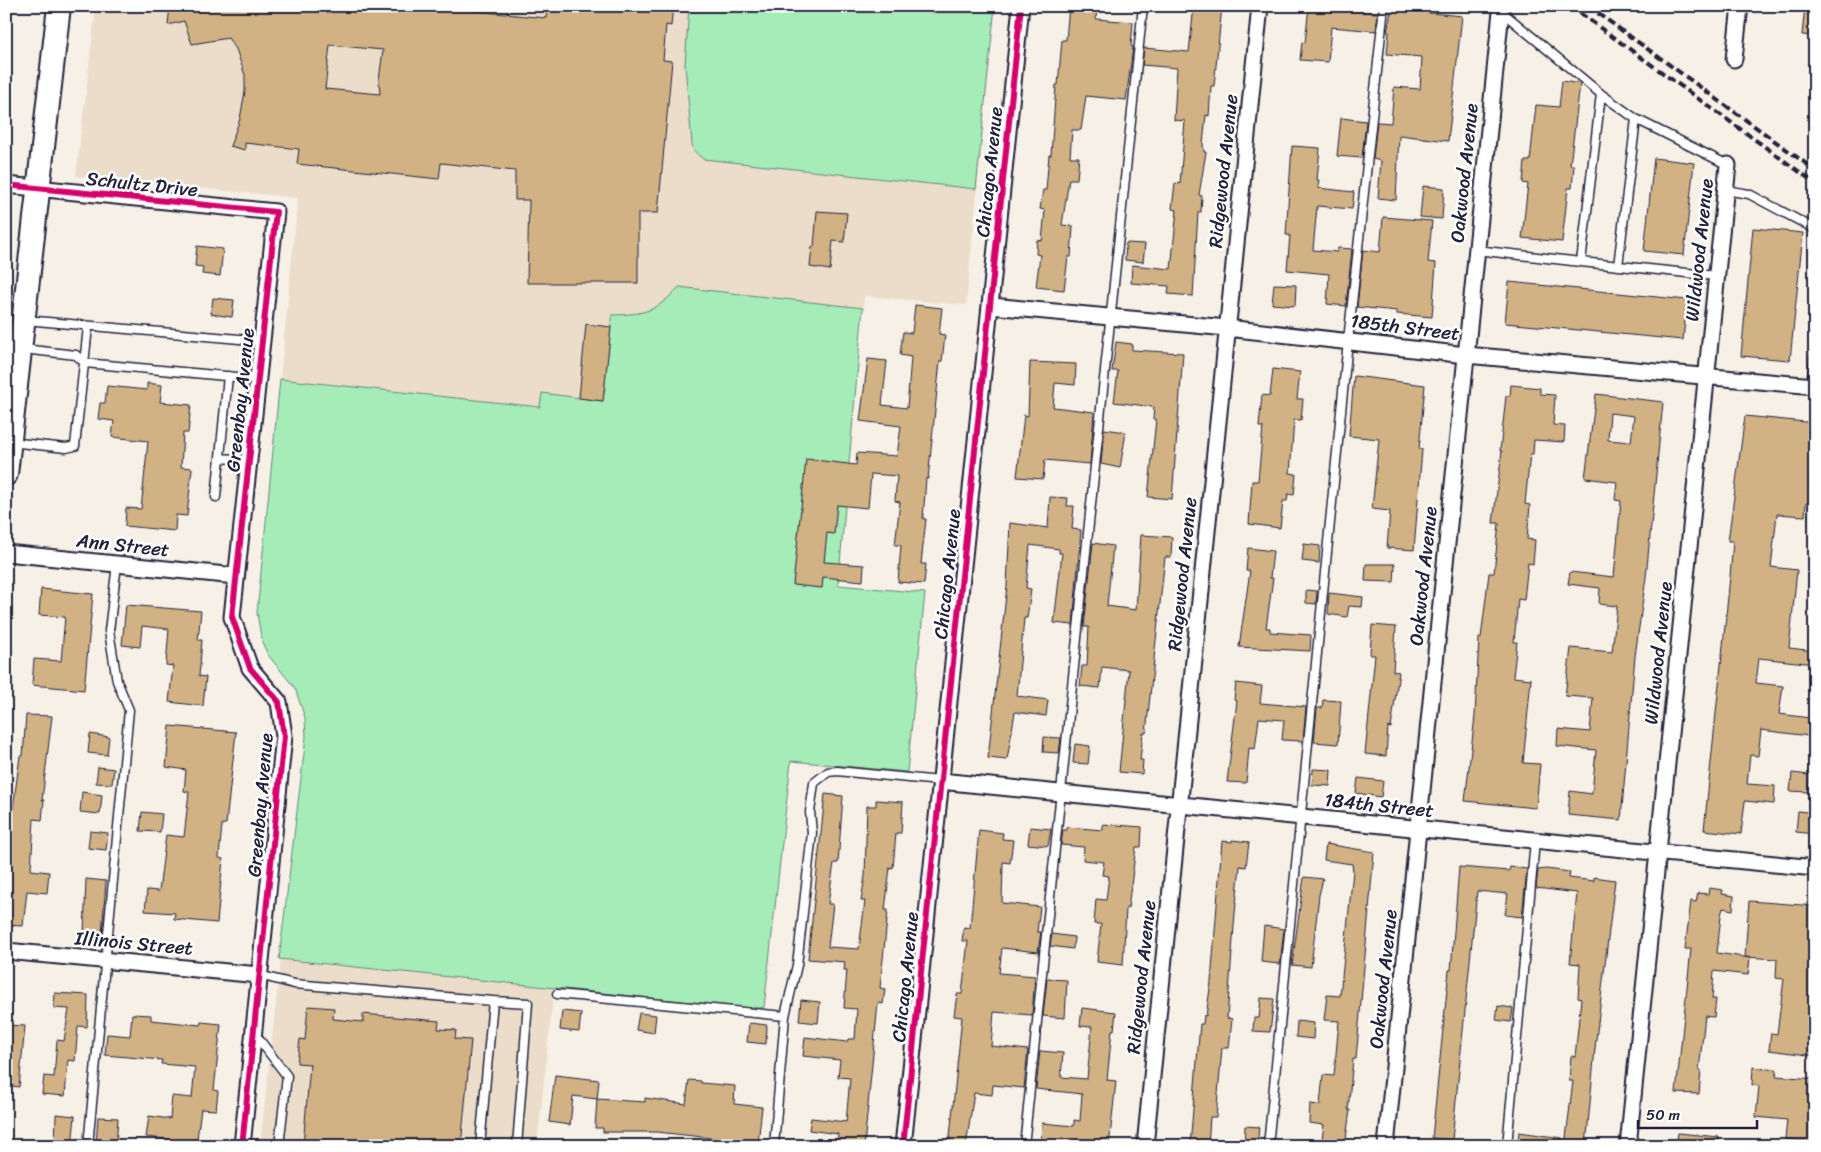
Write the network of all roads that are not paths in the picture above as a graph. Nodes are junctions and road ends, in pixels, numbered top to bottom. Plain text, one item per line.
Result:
1 (59, 6) edge
2 (1021, 6) edge
3 (1143, 6) edge
4 (1260, 6) edge
5 (1384, 6) edge
6 (1740, 6) edge
7 (1501, 11) joint
8 (1734, 59) dead end
9 (1601, 94) junction
10 (1636, 119) junction
11 (1728, 165) joint
12 (6, 185) edge
13 (39, 189) junction
14 (1725, 190) junction
15 (276, 212) joint
16 (1815, 229) edge
17 (1476, 250) junction
18 (1581, 262) junction
19 (1618, 266) junction
20 (1716, 276) junction
21 (991, 306) junction
22 (1109, 317) junction
23 (25, 320) junction
24 (88, 326) junction
25 (1227, 328) junction
26 (262, 341) junction
27 (1348, 341) junction
28 (21, 348) junction
29 (1466, 354) junction
30 (1815, 354) edge
31 (86, 363) junction
32 (228, 376) junction
33 (1706, 376) junction
34 (258, 379) junction
35 (1813, 386) edge
36 (10, 442) junction
37 (220, 458) junction
38 (249, 460) junction
39 (6, 474) edge
40 (216, 497) dead end
41 (6, 553) edge
42 (117, 564) junction
43 (236, 576) junction
44 (940, 781) junction
45 (1060, 794) junction
46 (1179, 805) junction
47 (1302, 818) junction
48 (1418, 829) junction
49 (1535, 841) junction
50 (1658, 853) junction
51 (1815, 868) edge
52 (6, 951) edge
53 (107, 960) junction
54 (259, 975) junction
55 (557, 994) dead end
56 (493, 1000) junction
57 (785, 1016) junction
58 (253, 1032) junction
59 (88, 1146) edge
60 (242, 1146) edge
61 (279, 1146) edge
62 (480, 1146) edge
63 (517, 1146) edge
64 (774, 1146) edge
65 (903, 1146) edge
66 (1024, 1146) edge
67 (1144, 1146) edge
68 (1268, 1146) edge
69 (1386, 1146) edge
70 (1507, 1146) edge
71 (1628, 1146) edge

1 - 13 main road
2 - 21 street, Chicago Avenue
3 - 22 lane
4 - 25 street, Ridgewood Avenue
5 - 27 lane
6 - 8 street
7 - 9 lane
7 - 17 street, Oakwood Avenue
9 - 10 lane
9 - 18 lane
10 - 11 lane
10 - 19 lane
11 - 14 street, Wildwood Avenue
12 - 13 street, Schultz Drive
13 - 15 street, Schultz Drive
13 - 23 main road
14 - 16 lane
14 - 20 street, Wildwood Avenue
15 - 26 street, Greenbay Avenue
17 - 18 lane
17 - 29 street, Oakwood Avenue
18 - 19 lane
19 - 20 lane
20 - 33 street, Wildwood Avenue
21 - 22 street, 185th Street
21 - 44 street, Chicago Avenue
22 - 25 street, 185th Street
22 - 45 lane
23 - 24 lane
23 - 28 main road
24 - 26 lane
24 - 31 lane
25 - 27 street, 185th Street
25 - 46 street, Ridgewood Avenue
26 - 34 street, Greenbay Avenue
27 - 29 street, 185th Street
27 - 47 lane
28 - 31 lane
28 - 36 main road
29 - 33 street, 185th Street
29 - 48 street, Oakwood Avenue
30 - 35 lane
31 - 32 lane
31 - 36 lane
32 - 34 lane
32 - 37 lane
33 - 35 street, 185th Street
33 - 50 street, Wildwood Avenue
34 - 38 street, Greenbay Avenue
36 - 39 main road
37 - 38 lane
37 - 40 lane
38 - 43 street, Greenbay Avenue
41 - 42 street, Ann Street
42 - 43 street, Ann Street
42 - 53 lane
43 - 54 street, Greenbay Avenue
44 - 45 street, 184th Street
44 - 57 lane
44 - 65 street, Chicago Avenue
45 - 46 street, 184th Street
45 - 66 lane
46 - 47 street, 184th Street
46 - 67 street, Ridgewood Avenue
47 - 48 street, 184th Street
47 - 68 lane
48 - 49 street, 184th Street
48 - 69 street, Oakwood Avenue
49 - 50 street, 184th Street
49 - 70 lane
50 - 51 street, 184th Street
50 - 71 street, Wildwood Avenue
52 - 53 street, Illinois Street
53 - 54 street, Illinois Street
53 - 59 lane
54 - 56 lane
54 - 58 street, Greenbay Avenue
55 - 57 lane
56 - 62 lane
56 - 63 lane
57 - 64 lane
58 - 60 street, Greenbay Avenue
58 - 61 lane

